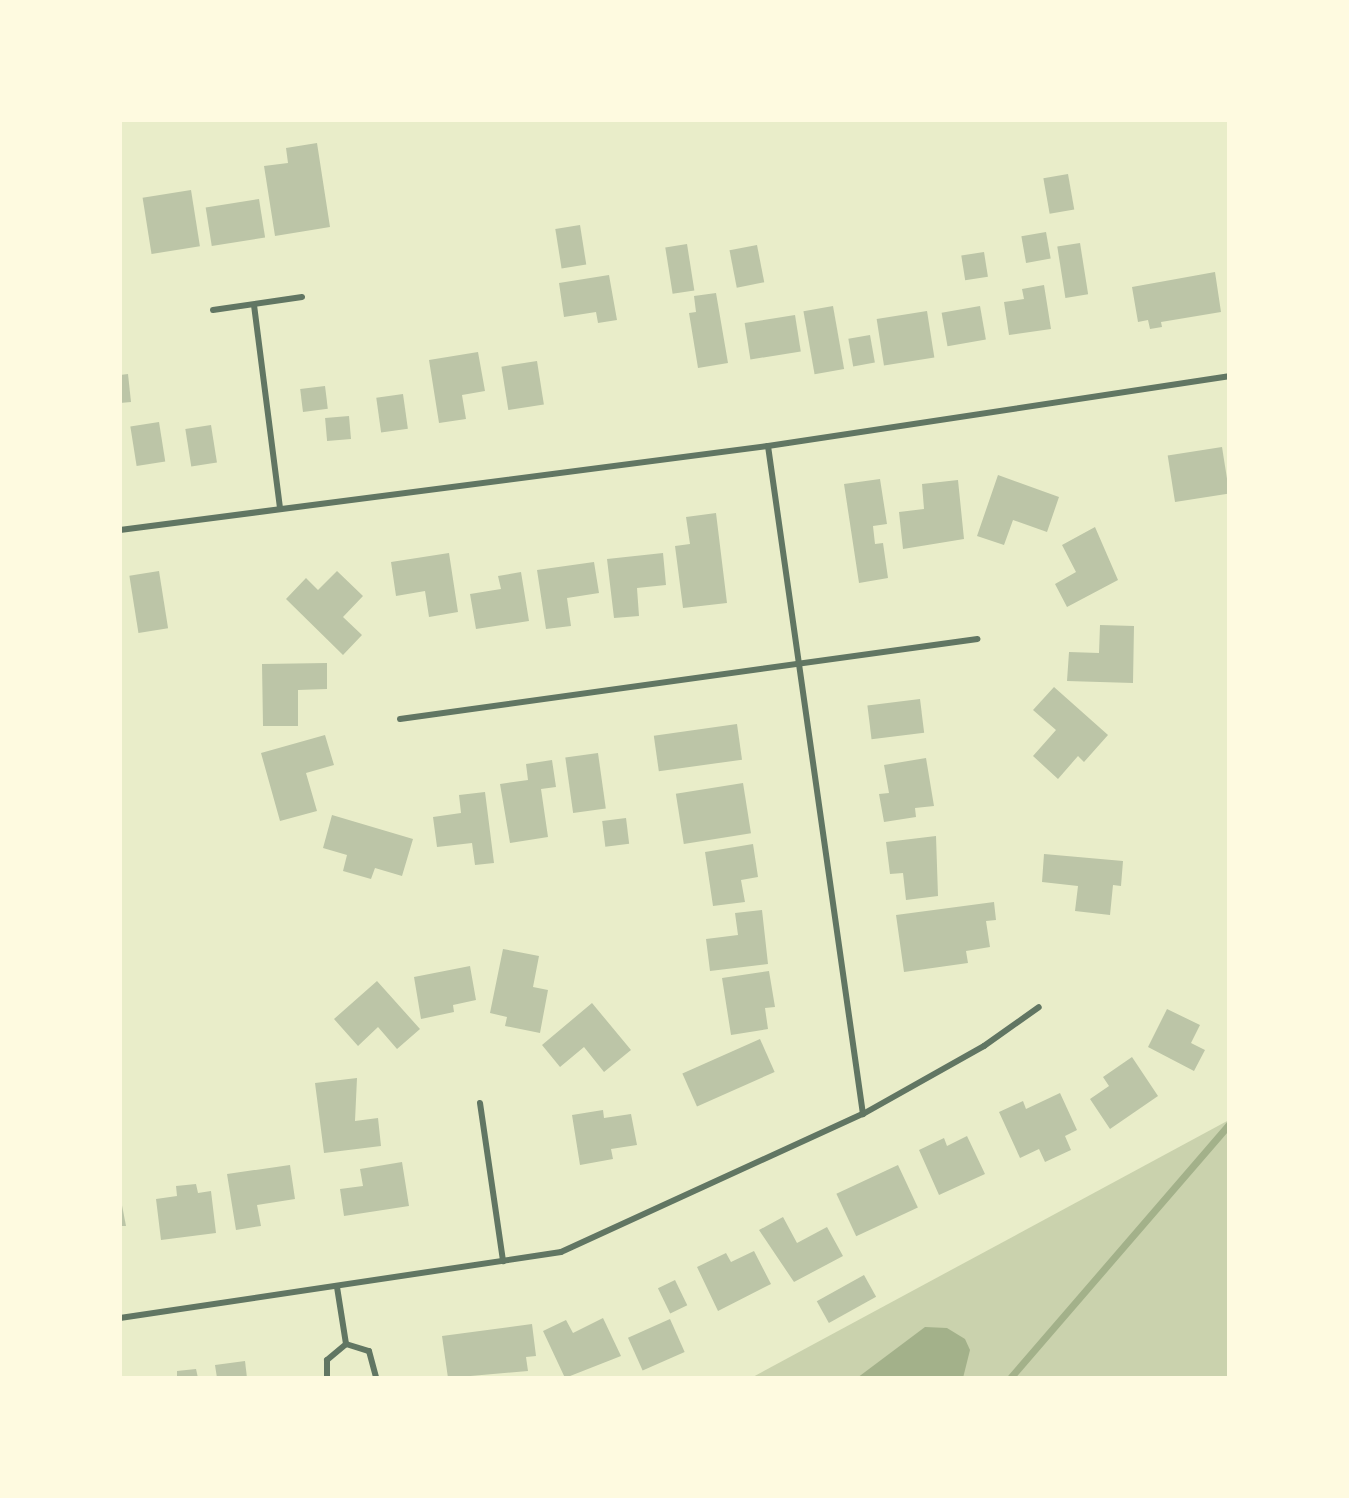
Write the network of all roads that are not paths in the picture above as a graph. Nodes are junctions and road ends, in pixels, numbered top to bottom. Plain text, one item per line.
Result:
1 (302, 297) dead end
2 (254, 305) junction
3 (213, 310) dead end
4 (1229, 376) edge
5 (768, 446) junction
6 (280, 508) junction
7 (120, 530) edge
8 (976, 639) dead end
9 (796, 667) junction
10 (400, 719) dead end
11 (1039, 1007) dead end
12 (480, 1102) dead end
13 (863, 1114) junction
14 (503, 1261) junction
15 (337, 1287) junction
16 (120, 1318) edge
17 (346, 1344) junction
18 (327, 1378) edge
19 (376, 1378) edge

1 - 2 street
2 - 3 street
2 - 6 street
4 - 5 street
5 - 6 street
5 - 9 street
6 - 7 street
8 - 9 street
9 - 10 street
9 - 13 street
11 - 13 street
12 - 14 street
13 - 14 street
14 - 15 street
15 - 16 street
15 - 17 street
17 - 18 street
17 - 19 street

